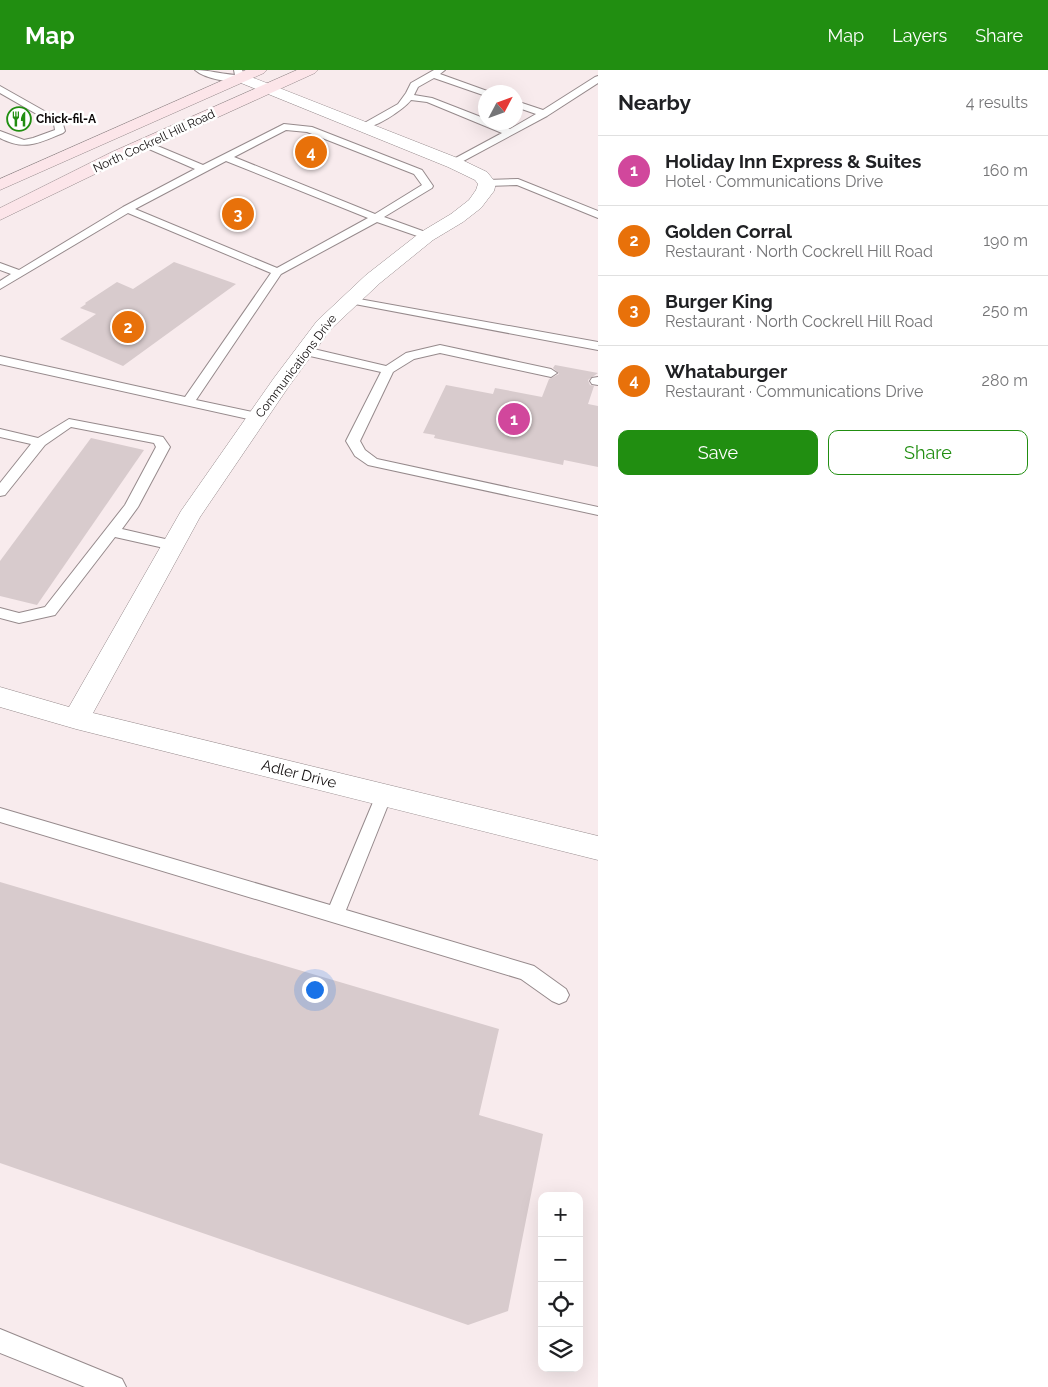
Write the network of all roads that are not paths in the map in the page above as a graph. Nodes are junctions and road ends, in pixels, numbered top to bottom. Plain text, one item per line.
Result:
1 (199, 70) edge
2 (259, 70) edge
3 (310, 70) edge
4 (436, 72) edge
5 (239, 74) edge
6 (598, 79) edge
7 (0, 89) edge
8 (268, 89) junction
9 (478, 90) edge
10 (410, 97) junction
11 (523, 106) edge
12 (544, 114) junction
13 (364, 126) junction
14 (509, 132) junction
15 (0, 134) edge
16 (145, 144) junction
17 (226, 157) junction
18 (454, 163) junction
19 (204, 169) junction
20 (487, 183) junction
21 (0, 185) edge
22 (127, 209) junction
23 (0, 214) edge
24 (598, 215) edge
25 (376, 218) junction
26 (427, 236) junction
27 (0, 266) edge
28 (277, 272) junction
29 (20, 274) junction
30 (0, 286) edge
31 (348, 300) junction
32 (598, 346) edge
33 (305, 351) junction
34 (0, 360) edge
35 (388, 370) junction
36 (552, 373) dead end
37 (188, 402) junction
38 (257, 417) junction
39 (0, 433) edge
40 (40, 442) junction
41 (0, 492) edge
42 (598, 511) edge
43 (111, 531) junction
44 (173, 545) junction
45 (0, 613) edge
46 (0, 697) edge
47 (76, 719) junction
48 (384, 795) junction
49 (0, 815) edge
50 (598, 848) edge
51 (335, 915) junction
52 (559, 996) dead end
53 (0, 1340) edge
54 (114, 1387) edge

1 - 5 lane
2 - 5 main road, North Cockrell Hill Road
3 - 8 main road, North Cockrell Hill Road
4 - 9 lane
4 - 10 lane
5 - 8 street
5 - 21 main road, North Cockrell Hill Road
6 - 12 lane
7 - 15 lane
8 - 13 street
8 - 16 main road, North Cockrell Hill Road
10 - 13 lane
10 - 14 lane
11 - 12 lane
12 - 14 lane
13 - 18 street
14 - 18 lane
16 - 19 lane
16 - 23 main road, North Cockrell Hill Road
17 - 19 lane
17 - 25 lane
17 - 25 lane
18 - 20 street
19 - 22 lane
20 - 24 lane
20 - 26 street, Communications Drive
22 - 28 lane
22 - 29 lane
25 - 26 lane
25 - 28 lane
26 - 31 street, Communications Drive
27 - 29 lane
28 - 37 lane
29 - 30 lane
31 - 32 lane
31 - 33 street, Communications Drive
33 - 35 lane
33 - 38 street, Communications Drive
34 - 37 lane
35 - 36 lane
35 - 42 lane
37 - 38 lane
38 - 44 street, Communications Drive
39 - 40 lane
40 - 41 lane
40 - 43 lane
43 - 44 lane
43 - 45 lane
44 - 47 street, Communications Drive
46 - 47 street, Adler Drive
47 - 48 street, Adler Drive
48 - 50 street, Adler Drive
48 - 51 lane
49 - 51 lane
51 - 52 lane
53 - 54 lane

